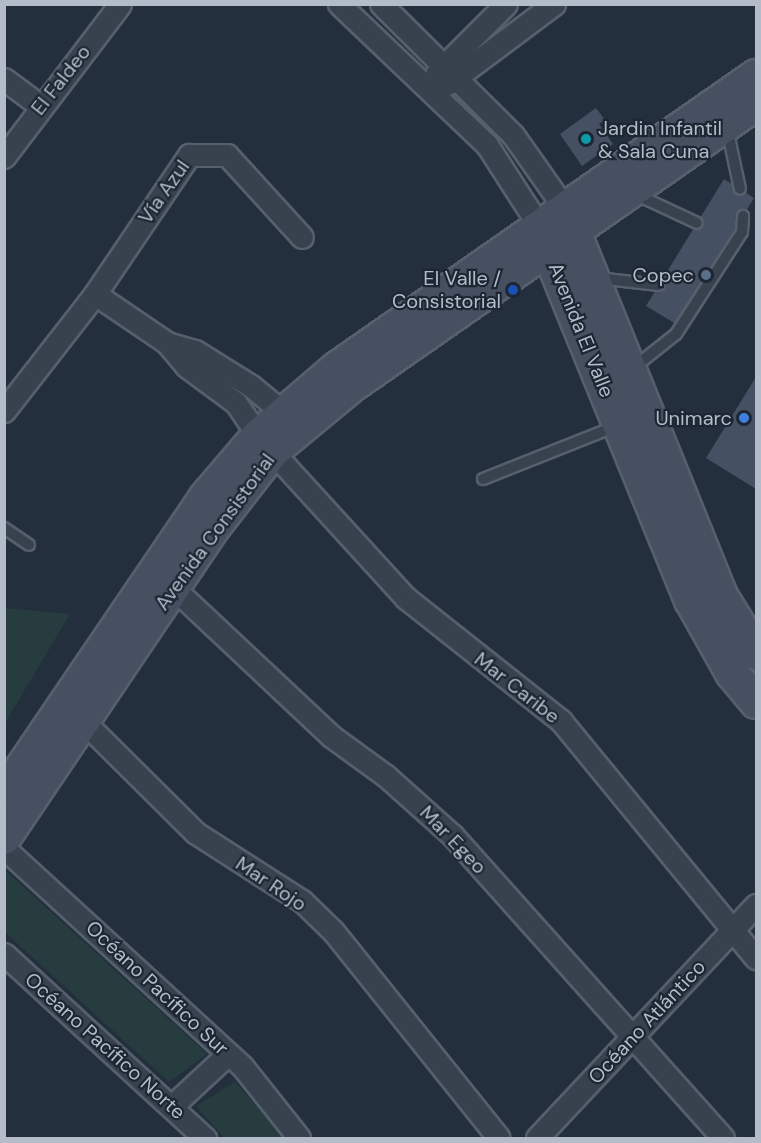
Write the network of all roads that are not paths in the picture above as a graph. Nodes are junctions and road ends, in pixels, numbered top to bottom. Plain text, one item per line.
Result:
1 (120, 4) edge
2 (339, 4) edge
3 (381, 4) edge
4 (506, 4) edge
5 (554, 4) edge
6 (450, 71) junction
7 (756, 76) edge
8 (4, 79) edge
9 (429, 89) junction
10 (756, 104) edge
11 (39, 105) junction
12 (727, 124) junction
13 (4, 157) edge
14 (740, 189) dead end
15 (631, 192) junction
16 (743, 216) dead end
17 (568, 218) junction
18 (697, 223) dead end
19 (543, 235) junction
20 (302, 237) dead end
21 (593, 277) junction
22 (659, 285) dead end
23 (95, 294) junction
24 (167, 343) junction
25 (632, 369) junction
26 (4, 411) edge
27 (292, 419) junction
28 (619, 425) junction
29 (265, 444) junction
30 (483, 479) dead end
31 (4, 528) edge
32 (29, 545) dead end
33 (164, 578) junction
34 (756, 654) edge
35 (756, 702) edge
36 (75, 713) junction
37 (4, 794) edge
38 (4, 838) edge
39 (4, 848) edge
40 (756, 905) edge
41 (731, 932) junction
42 (4, 954) edge
43 (756, 958) edge
44 (630, 1040) junction
45 (228, 1054) junction
46 (172, 1106) junction
47 (205, 1138) edge
48 (299, 1138) edge
49 (499, 1138) edge
50 (537, 1138) edge
51 (723, 1138) edge

1 - 11 street, El Faldeo
2 - 9 street, Avenida El Valle
3 - 6 street, Avenida El Valle
4 - 6 street
5 - 6 street
6 - 9 street
6 - 17 street, Avenida El Valle
7 - 17 main road, Avenida Consistorial
8 - 11 street
9 - 19 street, Avenida El Valle
10 - 12 main road, Avenida Consistorial
11 - 13 street, El Faldeo
12 - 14 lane
12 - 15 main road, Avenida Consistorial
15 - 17 main road, Avenida Consistorial
15 - 18 lane
16 - 25 lane
17 - 19 main road, Avenida Consistorial
17 - 21 main road, Avenida El Valle
19 - 27 main road, Avenida Consistorial
19 - 28 main road, Avenida El Valle
20 - 23 street, Vía Azul
21 - 22 lane
21 - 25 main road, Avenida El Valle
23 - 24 street
23 - 26 street, Vía Azul
24 - 27 street
24 - 29 street
25 - 34 main road, Avenida El Valle
27 - 29 main road, Avenida Consistorial
28 - 30 lane
28 - 35 main road, Avenida El Valle
29 - 33 main road, Avenida Consistorial
29 - 41 street, Mar Caribe
31 - 32 lane
33 - 36 main road, Avenida Consistorial
33 - 44 street, Mar Egeo
36 - 37 main road, Avenida Consistorial
36 - 38 main road, Avenida Consistorial
36 - 49 street, Mar Rojo
39 - 45 street, Océano Pacífico Sur
40 - 41 street, Océano Atlántico
41 - 43 street, Mar Caribe
41 - 44 street, Océano Atlántico
42 - 46 street, Océano Pacífico Norte
44 - 50 street, Océano Atlántico
44 - 51 street, Mar Egeo
45 - 46 street
45 - 48 street, Océano Pacífico Sur
46 - 47 street, Océano Pacífico Norte

